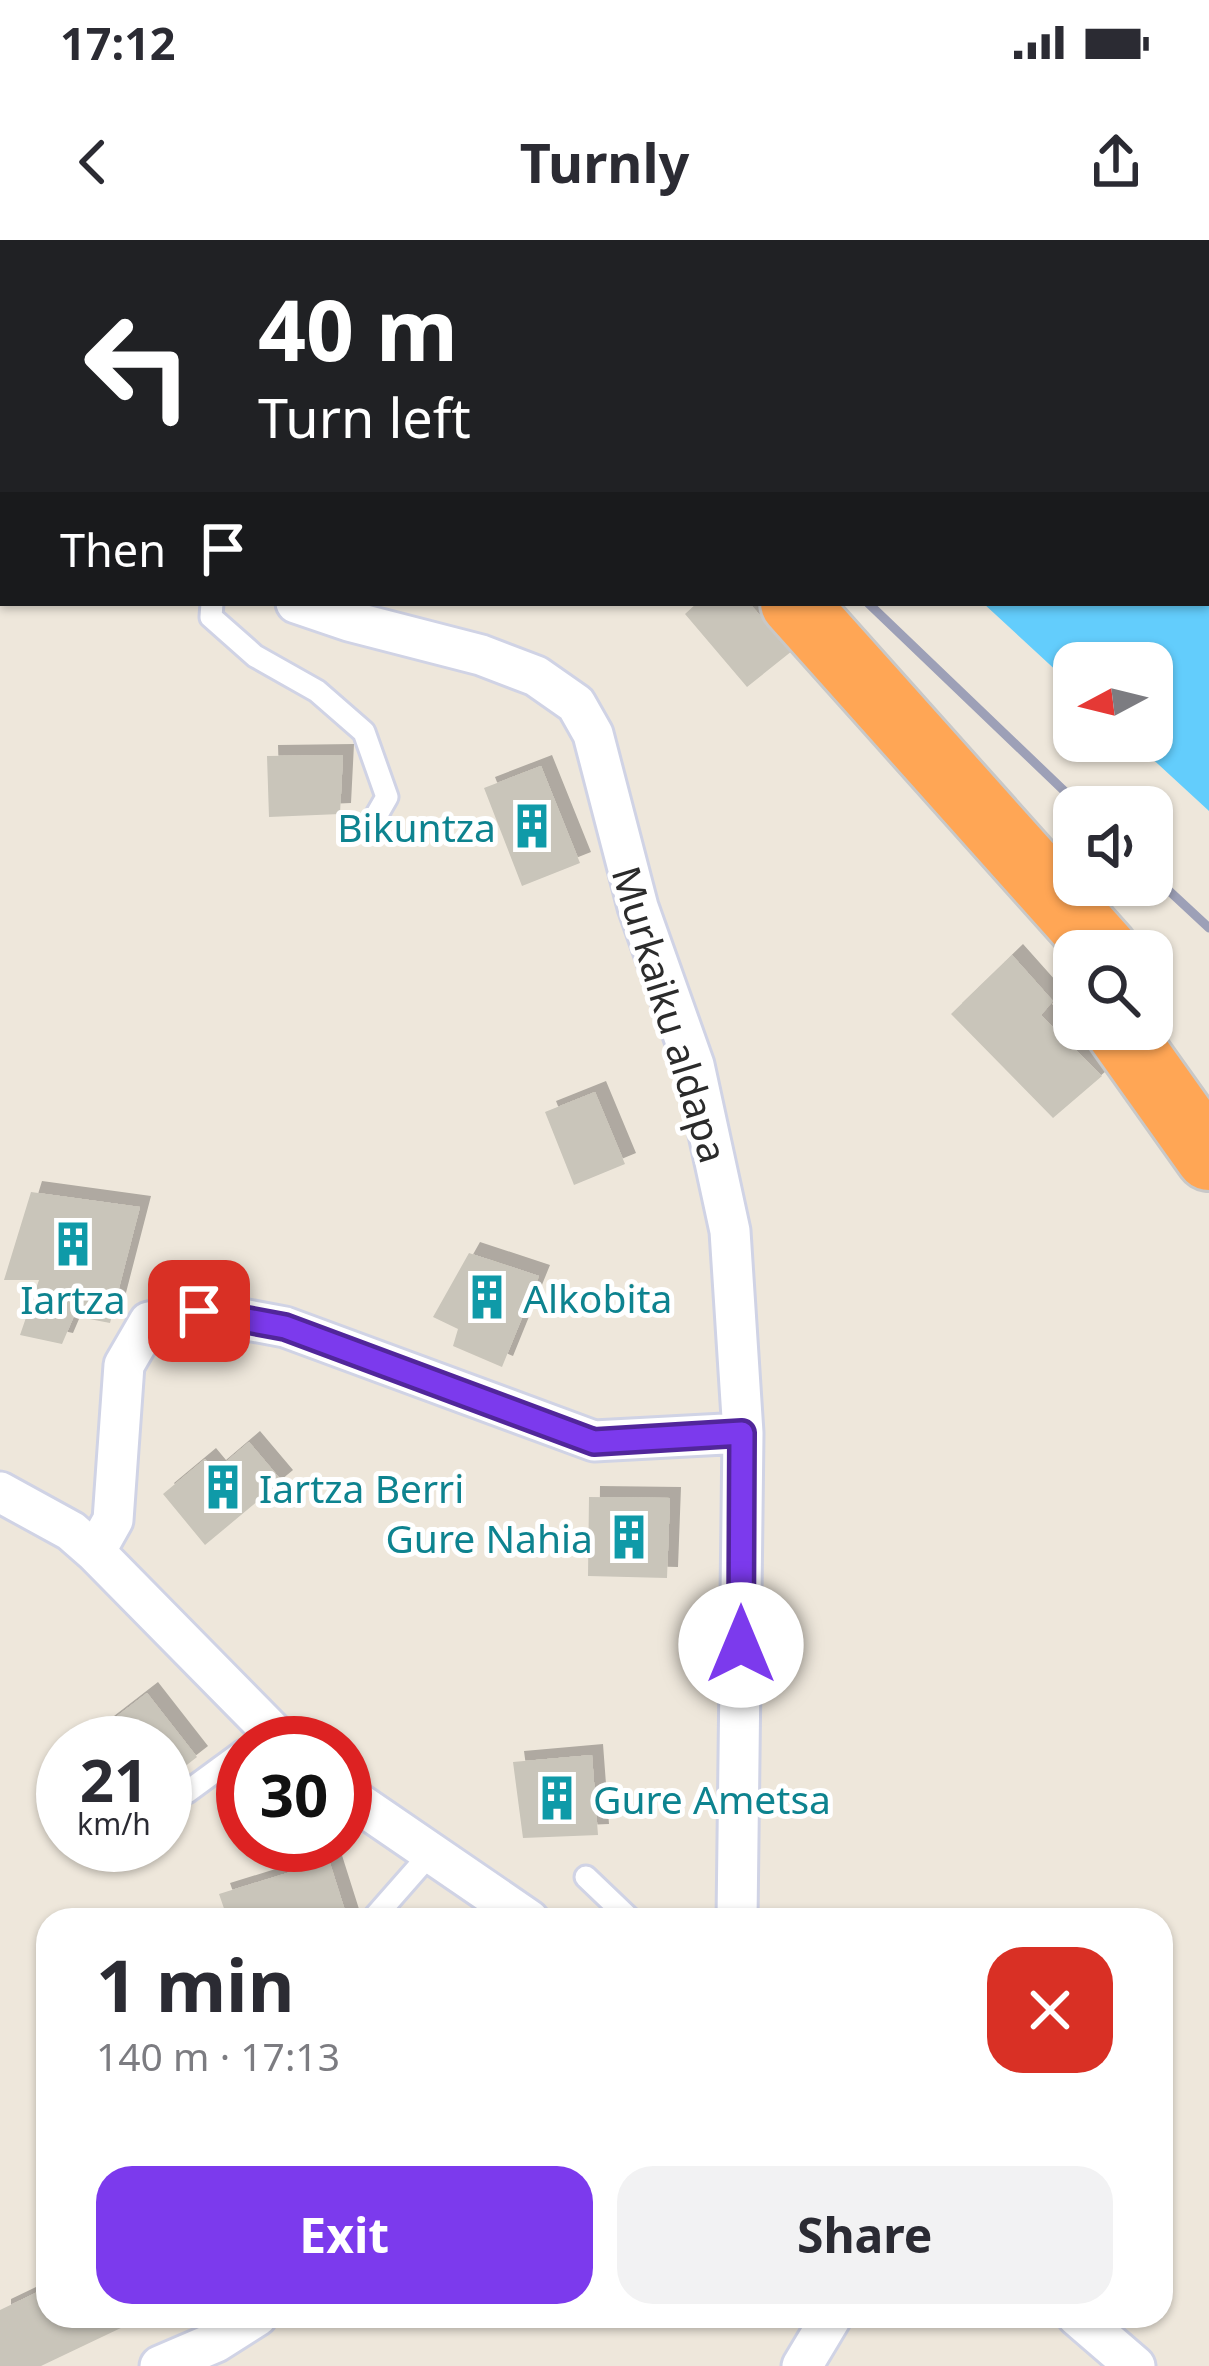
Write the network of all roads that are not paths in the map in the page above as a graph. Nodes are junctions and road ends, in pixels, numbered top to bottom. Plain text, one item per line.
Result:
1 (212, 606) edge
2 (305, 606) edge
3 (797, 606) edge
4 (907, 731) junction
5 (368, 830) dead end
6 (1086, 930) edge
7 (1053, 937) edge
8 (1136, 1050) edge
9 (1168, 1050) edge
10 (1202, 1125) edge
11 (742, 1433) junction
12 (0, 1492) edge
13 (95, 1552) junction
14 (239, 1716) edge
15 (372, 1813) edge
16 (430, 1854) junction
17 (586, 1876) dead end
18 (383, 1908) edge
19 (511, 1908) edge
20 (619, 1908) edge
21 (737, 1908) edge
22 (238, 2328) edge
23 (825, 2328) edge
24 (1091, 2328) edge
25 (160, 2366) edge
26 (802, 2366) edge
27 (1135, 2366) edge

1 - 5 lane
2 - 11 street, Murkaiku aldapa
3 - 4 highway
4 - 6 highway
4 - 7 highway
8 - 10 highway
9 - 10 highway
11 - 13 street
11 - 21 street, Murkaiku aldapa
12 - 13 street
13 - 14 street
15 - 16 street
16 - 18 lane
16 - 19 street
17 - 20 lane
22 - 25 street
23 - 26 street
24 - 27 street

